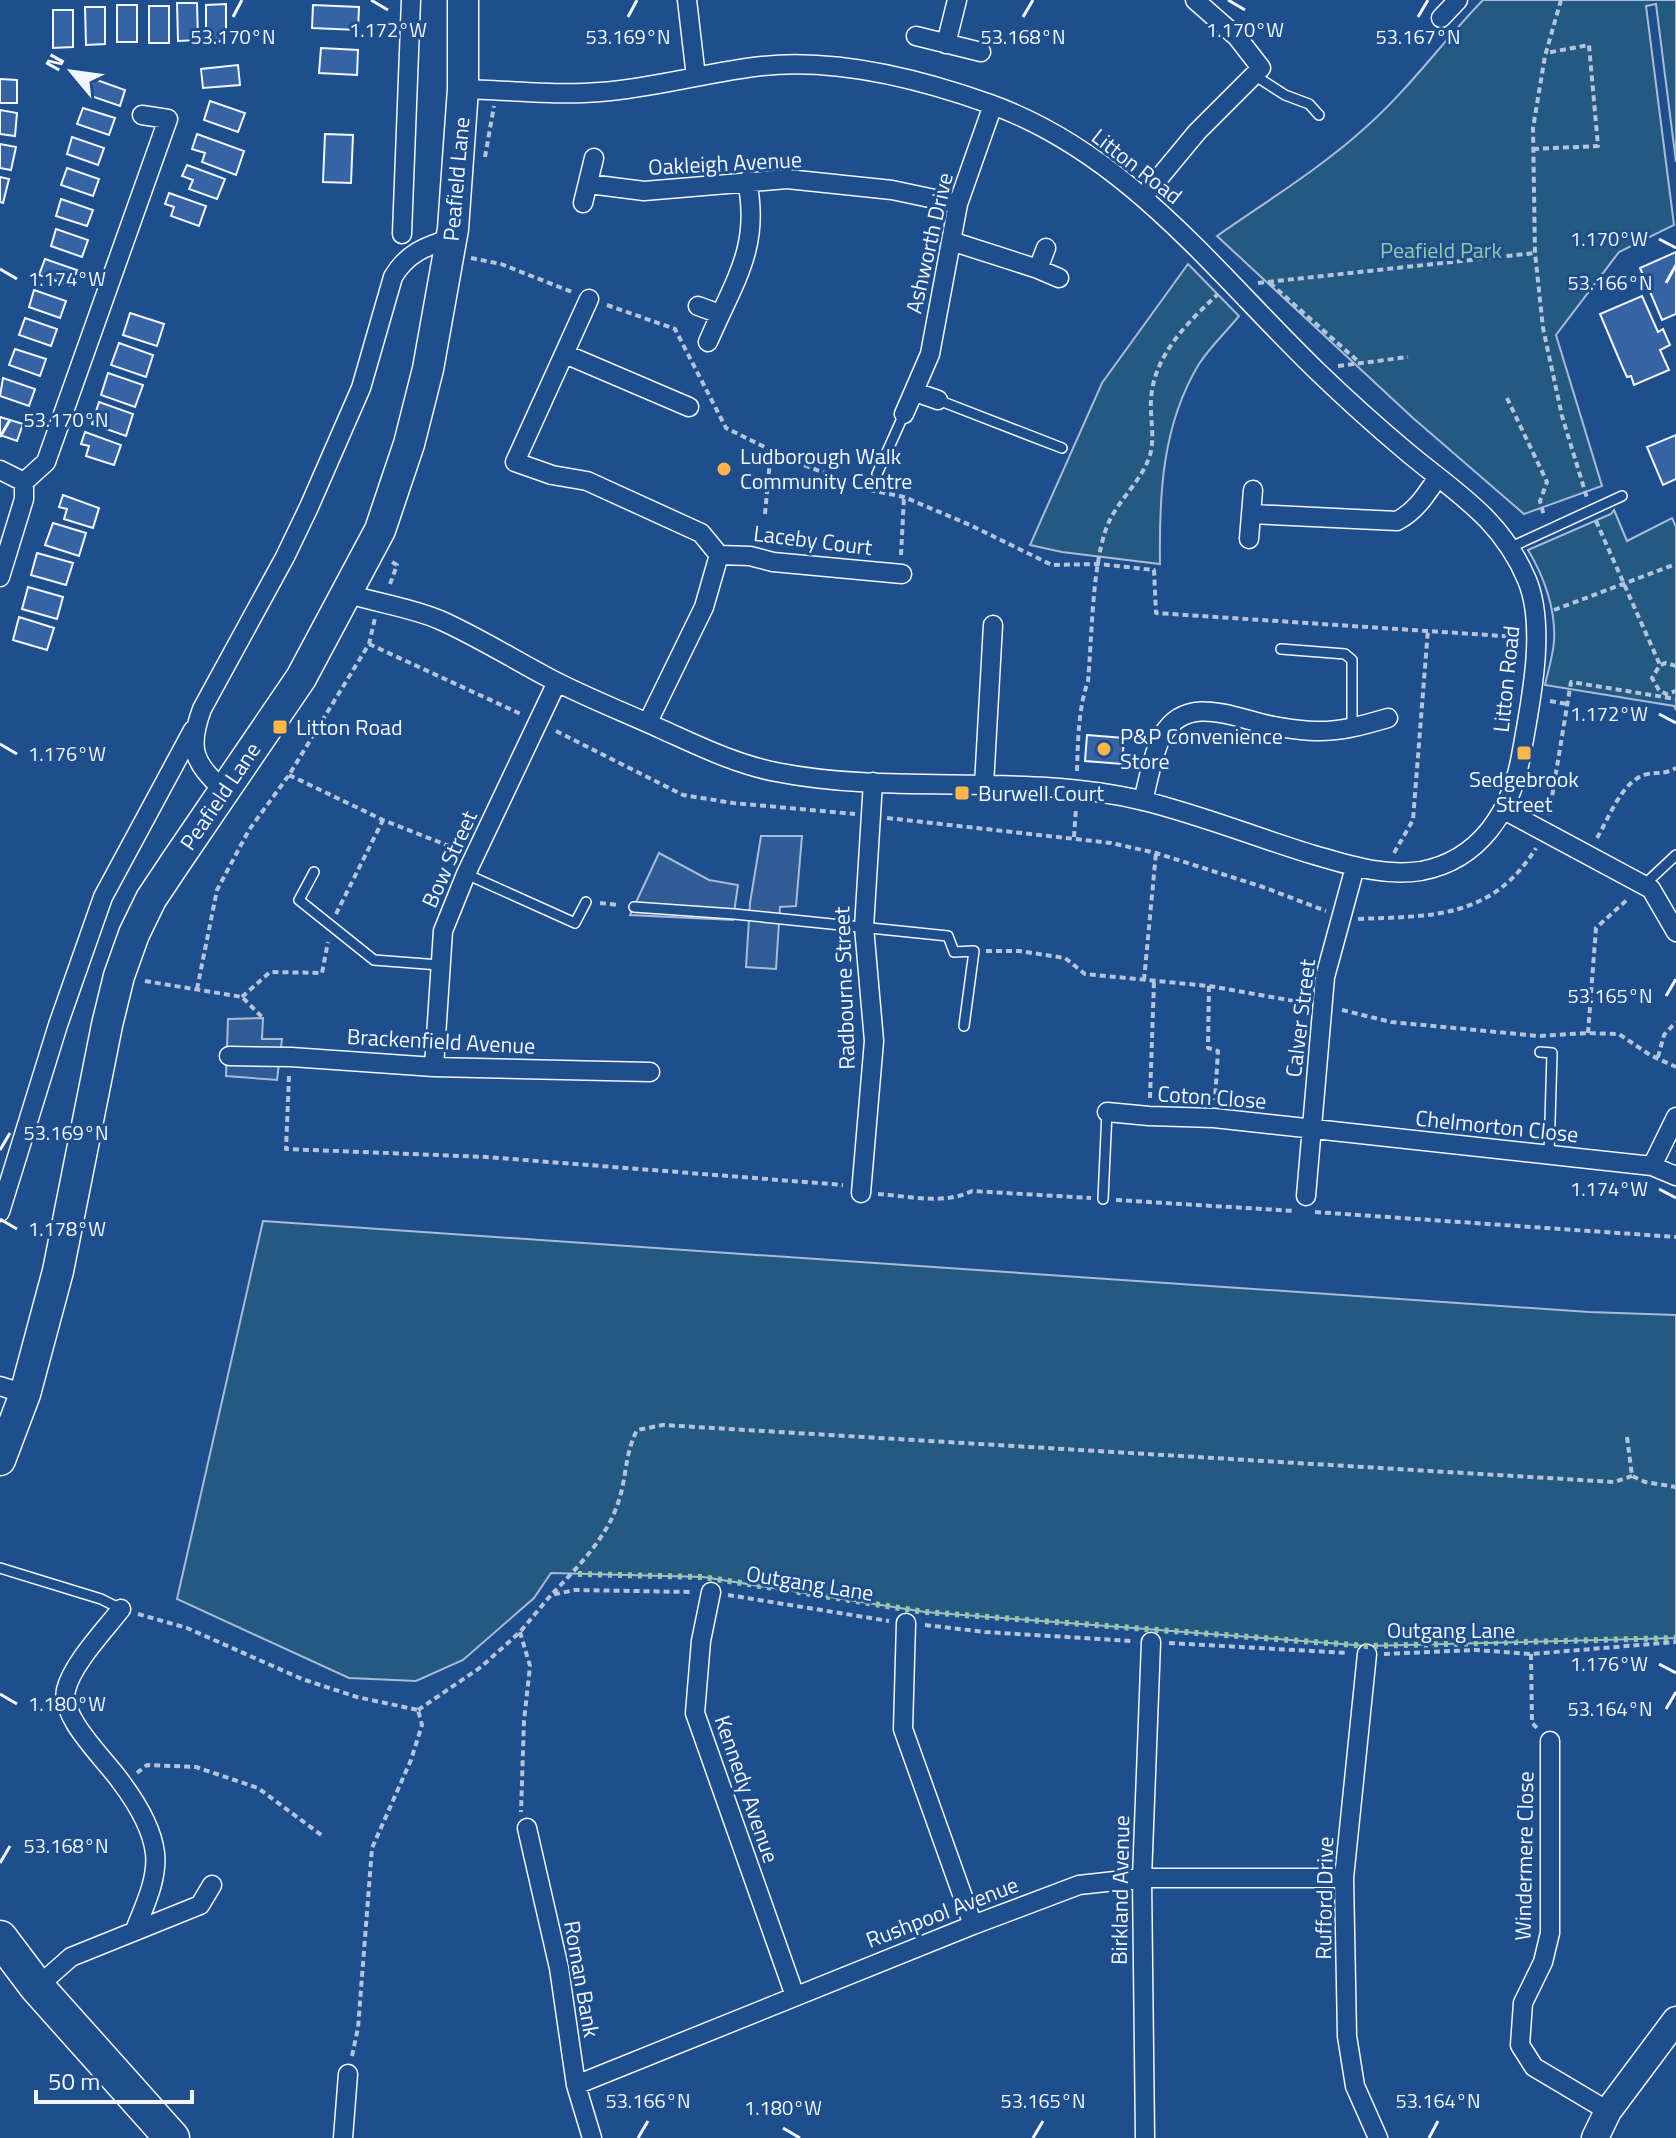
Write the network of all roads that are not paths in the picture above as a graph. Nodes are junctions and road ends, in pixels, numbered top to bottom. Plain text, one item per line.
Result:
1 (411, 0) edge
2 (463, 0) edge
3 (687, 0) edge
4 (957, 0) edge
5 (1195, 0) edge
6 (1458, 0) edge
7 (1441, 18) dead end
8 (916, 36) dead end
9 (946, 44) junction
10 (981, 52) dead end
11 (1258, 72) junction
12 (696, 77) junction
13 (463, 89) junction
14 (993, 105) junction
15 (142, 115) dead end
16 (1319, 115) dead end
17 (594, 158) dead end
18 (747, 181) junction
19 (589, 184) junction
20 (1144, 196) junction
21 (583, 203) dead end
22 (958, 204) junction
23 (402, 234) dead end
24 (951, 241) junction
25 (451, 246) junction
26 (1046, 248) dead end
27 (1038, 269) junction
28 (1059, 278) dead end
29 (589, 299) road end
30 (698, 306) dead end
31 (720, 314) junction
32 (708, 342) dead end
33 (565, 354) junction
34 (915, 392) junction
35 (938, 400) joint
36 (689, 407) dead end
37 (904, 414) joint
38 (1062, 448) dead end
39 (0, 470) edge
40 (877, 474) dead end
41 (1438, 477) junction
42 (24, 482) junction
43 (1253, 490) dead end
44 (1622, 496) dead end
45 (1252, 514) junction
46 (1249, 539) dead end
47 (1508, 548) junction
48 (719, 555) junction
49 (901, 565) road end
50 (0, 577) edge
51 (348, 594) junction
52 (993, 625) dead end
53 (1281, 649) dead end
54 (557, 682) junction
55 (1388, 718) dead end
56 (648, 722) junction
57 (197, 724) junction
58 (1352, 728) junction
59 (873, 782) junction
60 (984, 785) junction
61 (224, 791) junction
62 (1143, 801) junction
63 (1504, 810) junction
64 (1676, 855) edge
65 (1355, 867) junction
66 (314, 872) dead end
67 (466, 874) junction
68 (1644, 885) junction
69 (586, 902) road end
70 (634, 907) road end
71 (864, 927) junction
72 (1676, 932) edge
73 (439, 965) junction
74 (964, 1026) dead end
75 (1540, 1052) dead end
76 (229, 1056) dead end
77 (434, 1067) junction
78 (650, 1072) dead end
79 (1107, 1112) joint
80 (1676, 1117) edge
81 (1312, 1130) junction
82 (1549, 1155) junction
83 (1652, 1166) junction
84 (1676, 1176) edge
85 (862, 1189) road end
86 (1103, 1199) road end
87 (1306, 1204) road end
88 (0, 1212) edge
89 (12, 1390) edge
90 (0, 1460) edge
91 (0, 1568) edge
92 (711, 1592) road end
93 (121, 1609) joint
94 (906, 1623) road end
95 (1151, 1642) road end
96 (1367, 1654) road end
97 (1550, 1741) road end
98 (527, 1828) road end
99 (1142, 1878) junction
100 (1344, 1878) junction
101 (212, 1885) dead end
102 (973, 1925) junction
103 (135, 1930) junction
104 (0, 1938) edge
105 (37, 1987) junction
106 (795, 1996) junction
107 (1676, 2020) edge
108 (348, 2074) road end
109 (576, 2085) junction
110 (1608, 2111) junction
111 (172, 2138) edge
112 (343, 2138) edge
113 (592, 2138) edge
114 (1145, 2138) edge
115 (1378, 2138) edge
116 (1595, 2138) edge

1 - 23 street
2 - 13 main road, Peafield Lane
3 - 12 street
4 - 9 street
5 - 11 street
6 - 7 street
8 - 9 street
9 - 10 street
11 - 16 lane
11 - 20 street
12 - 13 street, Litton Road
12 - 14 street, Litton Road
13 - 25 main road, Peafield Lane
14 - 20 street, Litton Road
14 - 22 street, Ashworth Drive
15 - 42 street
17 - 19 street
18 - 19 street, Oakleigh Avenue
18 - 22 street, Oakleigh Avenue
18 - 31 street
19 - 21 street
20 - 41 street, Litton Road
22 - 24 street, Ashworth Drive
24 - 27 street
24 - 34 street, Ashworth Drive
25 - 51 main road, Peafield Lane
25 - 57 street
26 - 27 street
27 - 28 street
29 - 33 street
30 - 31 street
31 - 32 street
33 - 36 street
33 - 48 street
34 - 35 street
34 - 37 street, Ashworth Drive
35 - 38 lane
37 - 40 lane
39 - 42 street
41 - 45 street
41 - 47 street, Litton Road
42 - 50 street
43 - 45 street
44 - 47 lane
45 - 46 street
47 - 63 street, Litton Road
48 - 49 street, Laceby Court
48 - 56 street
51 - 54 street, Litton Road
51 - 61 main road, Peafield Lane
52 - 60 street
53 - 58 lane
54 - 56 street, Litton Road
54 - 67 street, Bow Street
55 - 58 street
56 - 59 street, Litton Road
57 - 61 street
57 - 88 street
58 - 62 street
59 - 60 street, Litton Road
59 - 71 street, Radbourne Street
60 - 62 street, Litton Road
61 - 89 main road, Peafield Lane
62 - 65 street, Litton Road
63 - 65 street, Litton Road
63 - 68 street
64 - 68 lane
65 - 81 street, Calver Street
66 - 73 lane
67 - 69 lane
67 - 73 street, Bow Street
68 - 72 street
70 - 71 lane
71 - 74 lane
71 - 85 street, Radbourne Street
73 - 77 street, Bow Street
75 - 82 lane
76 - 77 street, Brackenfield Avenue
77 - 78 street, Brackenfield Avenue
79 - 81 street, Coton Close
79 - 86 lane
80 - 83 street
81 - 82 street, Chelmorton Close
81 - 87 street, Calver Street
82 - 83 street, Chelmorton Close
83 - 84 street, Chelmorton Close
89 - 90 main road, Peafield Lane
91 - 93 lane
92 - 106 street, Kennedy Avenue
93 - 103 street
94 - 102 street
95 - 99 street, Birkland Avenue
96 - 100 street, Rufford Drive
97 - 110 street, Windermere Close
98 - 109 street, Roman Bank
99 - 100 street, Rushpool Avenue
99 - 102 street, Rushpool Avenue
99 - 114 street, Birkland Avenue
100 - 115 street, Rufford Drive
101 - 103 street
102 - 106 street, Rushpool Avenue
103 - 105 street
104 - 105 highway
105 - 111 highway
106 - 109 street, Rushpool Avenue
107 - 110 street
108 - 112 street
109 - 113 street, Roman Bank
110 - 116 street

